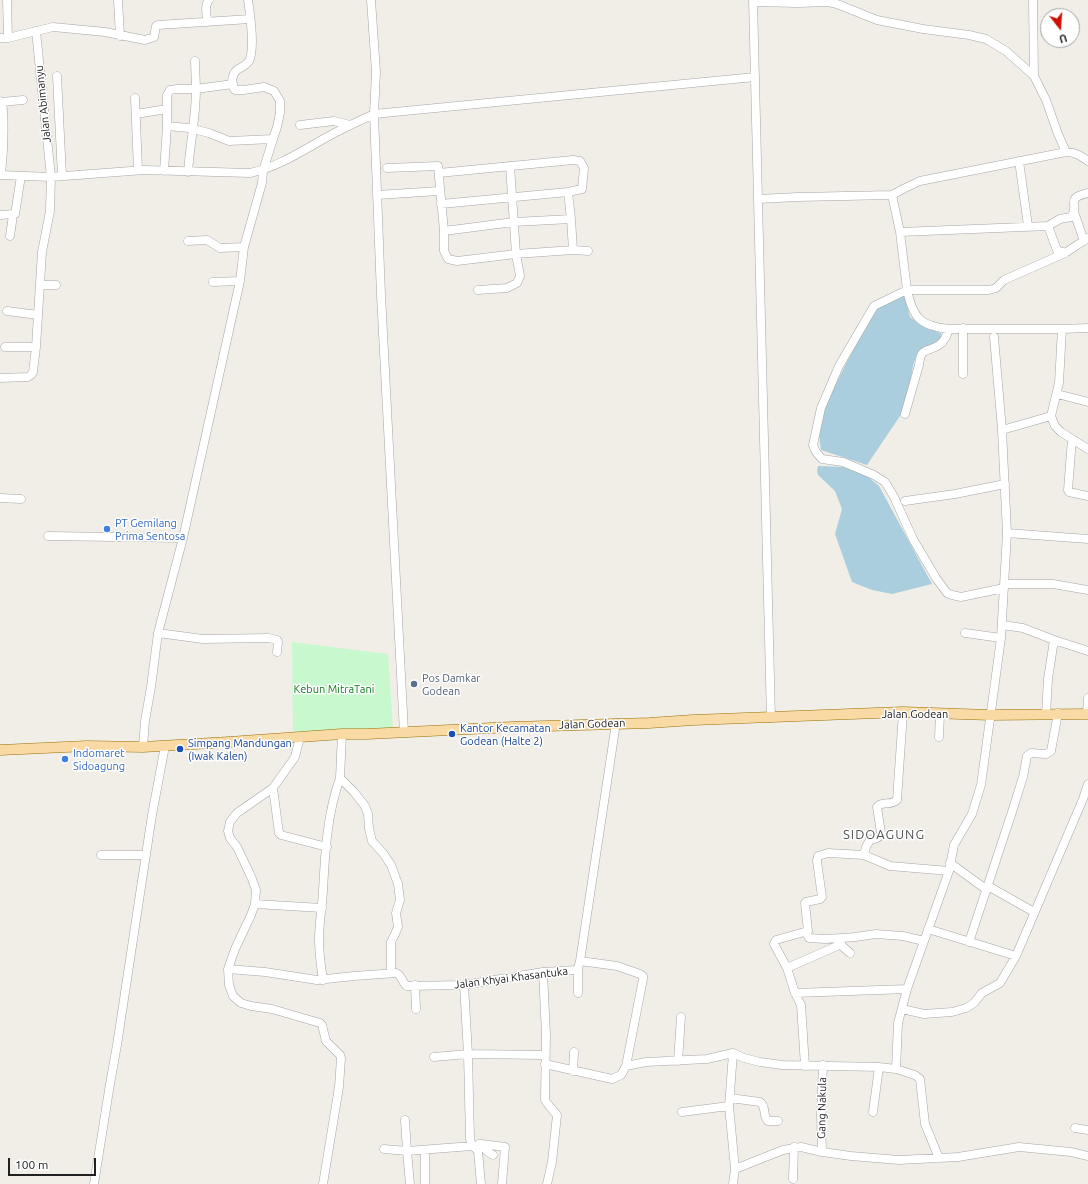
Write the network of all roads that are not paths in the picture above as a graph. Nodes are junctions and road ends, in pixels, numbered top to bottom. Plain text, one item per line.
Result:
1 (7, 0) edge
2 (118, 0) edge
3 (209, 0) edge
4 (248, 0) edge
5 (371, 0) edge
6 (1033, 0) edge
7 (753, 1) edge
8 (250, 19) junction
9 (207, 22) junction
10 (36, 31) junction
11 (120, 36) junction
12 (4, 38) edge
13 (195, 61) dead end
14 (57, 76) dead end
15 (1034, 76) junction
16 (755, 77) junction
17 (233, 84) junction
18 (196, 89) junction
19 (135, 98) dead end
20 (24, 100) dead end
21 (1, 101) edge
22 (167, 109) junction
23 (136, 114) junction
24 (374, 114) junction
25 (300, 125) dead end
26 (350, 125) junction
27 (167, 126) junction
28 (193, 129) junction
29 (272, 139) junction
30 (1066, 152) junction
31 (1019, 161) junction
32 (1088, 161) edge
33 (510, 166) junction
34 (387, 168) dead end
35 (138, 170) junction
36 (164, 171) junction
37 (263, 171) junction
38 (188, 172) junction
39 (439, 173) junction
40 (0, 175) edge
41 (21, 176) junction
42 (62, 176) junction
43 (51, 177) junction
44 (439, 191) junction
45 (568, 192) junction
46 (1088, 192) edge
47 (377, 195) junction
48 (892, 195) junction
49 (511, 197) junction
50 (758, 199) junction
51 (441, 204) junction
52 (1074, 212) junction
53 (0, 215) edge
54 (13, 215) junction
55 (571, 219) junction
56 (514, 222) junction
57 (1028, 226) junction
58 (1048, 226) junction
59 (444, 231) junction
60 (900, 232) junction
61 (10, 236) dead end
62 (1086, 239) edge
63 (188, 241) dead end
64 (244, 247) junction
65 (573, 250) junction
66 (588, 250) dead end
67 (1065, 253) junction
68 (516, 254) junction
69 (240, 281) junction
70 (213, 282) dead end
71 (40, 285) junction
72 (56, 285) dead end
73 (478, 290) dead end
74 (907, 290) junction
75 (7, 311) dead end
76 (38, 315) junction
77 (963, 328) junction
78 (1088, 328) edge
79 (949, 329) junction
80 (1062, 329) junction
81 (994, 337) dead end
82 (5, 347) dead end
83 (36, 347) junction
84 (963, 374) dead end
85 (0, 378) edge
86 (1057, 394) junction
87 (1088, 402) edge
88 (905, 414) dead end
89 (1051, 416) junction
90 (1002, 430) junction
91 (1072, 439) junction
92 (1088, 449) edge
93 (1005, 484) junction
94 (1088, 496) edge
95 (0, 498) edge
96 (21, 499) dead end
97 (905, 501) dead end
98 (1006, 533) junction
99 (48, 536) dead end
100 (183, 538) junction
101 (1088, 538) edge
102 (1004, 586) junction
103 (1088, 590) edge
104 (1002, 625) junction
105 (158, 633) junction
106 (965, 633) dead end
107 (1001, 638) junction
108 (1054, 640) junction
109 (1088, 651) edge
110 (277, 652) dead end
111 (1088, 698) edge
112 (903, 712) junction
113 (1058, 713) junction
114 (940, 714) junction
115 (1046, 714) junction
116 (1088, 714) edge
117 (990, 715) junction
118 (771, 718) junction
119 (616, 723) junction
120 (404, 732) junction
121 (342, 734) junction
122 (300, 737) junction
123 (939, 737) dead end
124 (165, 746) junction
125 (143, 747) junction
126 (0, 750) edge
127 (340, 778) junction
128 (1088, 784) edge
129 (273, 788) junction
130 (327, 847) junction
131 (101, 855) dead end
132 (146, 855) junction
133 (864, 855) junction
134 (949, 867) junction
135 (987, 888) junction
136 (255, 904) junction
137 (322, 908) junction
138 (1034, 912) junction
139 (928, 929) junction
140 (806, 932) junction
141 (841, 940) junction
142 (924, 941) junction
143 (969, 942) junction
144 (850, 954) dead end
145 (1016, 956) junction
146 (579, 964) junction
147 (787, 968) junction
148 (228, 969) junction
149 (543, 972) junction
150 (391, 973) junction
151 (323, 980) junction
152 (415, 985) junction
153 (464, 985) junction
154 (907, 989) junction
155 (578, 993) dead end
156 (795, 993) junction
157 (902, 1009) junction
158 (416, 1010) dead end
159 (681, 1017) dead end
160 (574, 1052) dead end
161 (733, 1053) junction
162 (468, 1054) junction
163 (545, 1055) junction
164 (434, 1058) dead end
165 (678, 1061) junction
166 (545, 1064) junction
167 (823, 1065) junction
168 (626, 1066) junction
169 (805, 1066) junction
170 (879, 1067) junction
171 (896, 1069) junction
172 (573, 1071) junction
173 (729, 1102) junction
174 (682, 1112) dead end
175 (873, 1112) dead end
176 (405, 1120) dead end
177 (778, 1121) dead end
178 (1075, 1128) dead end
179 (1088, 1130) edge
180 (481, 1144) junction
181 (471, 1145) junction
182 (794, 1147) junction
183 (384, 1149) dead end
184 (425, 1150) junction
185 (407, 1151) junction
186 (822, 1152) junction
187 (493, 1155) dead end
188 (1088, 1156) edge
189 (939, 1158) junction
190 (735, 1169) junction
191 (793, 1179) dead end
192 (94, 1184) edge
193 (323, 1184) edge
194 (410, 1184) edge
195 (425, 1184) edge
196 (481, 1184) edge
197 (502, 1184) edge
198 (548, 1184) edge
199 (733, 1184) edge

1 - 12 street
2 - 11 street
3 - 9 street
4 - 8 street
5 - 24 street
6 - 15 street
7 - 15 street
7 - 16 street
8 - 9 street
8 - 17 street
9 - 11 street
10 - 11 street
10 - 12 street
10 - 43 street, Jalan Abimanyu
13 - 18 street
14 - 42 street
15 - 30 street
16 - 24 street
16 - 50 street
17 - 18 street
17 - 29 street
18 - 22 street
18 - 28 street
19 - 23 street
20 - 21 street
21 - 40 street
22 - 23 street
22 - 27 street
23 - 35 street
24 - 26 street
24 - 47 street
25 - 26 street
26 - 37 street
27 - 28 street
27 - 36 street
28 - 29 street
28 - 38 street
29 - 37 street
30 - 31 street
30 - 32 street
31 - 48 street
31 - 57 street
33 - 39 street
33 - 45 street
33 - 49 street
34 - 39 street
35 - 36 street
35 - 42 street
36 - 38 street
37 - 38 street
37 - 64 street
39 - 44 street
40 - 41 street
41 - 43 street
41 - 54 street
42 - 43 street
43 - 71 street, Jalan Abimanyu
44 - 47 street
44 - 51 street
45 - 49 street
45 - 55 street
46 - 52 street
47 - 120 street
48 - 50 street
48 - 60 street
49 - 51 street
49 - 56 street
50 - 118 street
51 - 59 street
52 - 58 street
52 - 62 street
53 - 54 street
54 - 61 street
55 - 56 street
55 - 65 street
56 - 59 street
56 - 68 street
57 - 58 street
57 - 60 street
58 - 67 street
59 - 68 street
60 - 74 street
62 - 67 street
63 - 64 street
64 - 69 street
65 - 66 street
65 - 68 street
67 - 74 street
68 - 73 street
69 - 70 street
69 - 100 street
71 - 72 street
71 - 76 street, Jalan Abimanyu
74 - 79 street
74 - 102 street
75 - 76 street
76 - 83 street, Jalan Abimanyu
77 - 79 street
77 - 80 street
77 - 84 street
78 - 80 street
79 - 88 street
80 - 86 street
81 - 90 street
82 - 83 street
83 - 85 street, Jalan Abimanyu
86 - 87 street
86 - 89 street
89 - 90 street
89 - 91 street
90 - 93 street
91 - 92 street
91 - 94 street
93 - 97 street
93 - 98 street
95 - 96 street
98 - 101 street
98 - 102 street
99 - 100 street
100 - 105 street
102 - 103 street
102 - 104 street
104 - 107 street
104 - 108 street
105 - 110 street
105 - 125 street
106 - 107 street
107 - 117 street
108 - 109 street
108 - 115 street
111 - 116 street
112 - 114 main road, Jalan Godean
112 - 118 main road, Jalan Godean
112 - 133 street
113 - 115 main road, Jalan Godean
113 - 116 main road, Jalan Godean
113 - 135 street
114 - 117 main road, Jalan Godean
114 - 123 street
115 - 117 main road, Jalan Godean
117 - 134 street
118 - 119 main road, Jalan Godean
119 - 120 main road, Jalan Godean
119 - 146 street, Jalan Khyai Khasantuka
120 - 121 main road, Jalan Godean
121 - 122 main road, Jalan Godean
121 - 127 street
122 - 124 main road, Jalan Godean
122 - 129 street
124 - 125 main road, Jalan Godean
124 - 132 street
125 - 126 main road, Jalan Godean
127 - 130 street
127 - 150 street
128 - 138 street
129 - 130 street
129 - 136 street
130 - 137 street
131 - 132 street
132 - 192 street
133 - 134 street
133 - 140 street
134 - 135 street
134 - 139 street
135 - 138 street
135 - 143 street
136 - 137 street
136 - 148 street
137 - 151 street
138 - 145 street
139 - 142 street
139 - 143 street
140 - 141 street
140 - 147 street
141 - 142 street
141 - 144 street
141 - 147 street
142 - 154 street
143 - 145 street
145 - 157 street
146 - 149 street, Jalan Khyai Khasantuka
146 - 155 street
146 - 168 street
147 - 156 street
148 - 151 street
148 - 193 street
149 - 153 street, Jalan Khyai Khasantuka
149 - 163 street
150 - 151 street
150 - 152 street
152 - 153 street, Jalan Khyai Khasantuka
152 - 158 street
153 - 162 street
154 - 156 street
154 - 157 street
156 - 169 street
157 - 171 street
159 - 165 street
160 - 172 street
161 - 165 street
161 - 169 street
161 - 173 street
162 - 163 street
162 - 164 street
162 - 181 street
163 - 166 street
165 - 168 street
166 - 172 street
166 - 198 street
167 - 169 street
167 - 170 street
167 - 186 street, Gang Nakula
168 - 172 street
170 - 171 street
170 - 175 street
171 - 189 street
173 - 174 street
173 - 177 street
173 - 190 street
176 - 185 street
178 - 179 street
180 - 181 street
180 - 187 street
180 - 197 street
181 - 184 street
181 - 196 street
182 - 186 street
182 - 190 street
182 - 191 street
183 - 185 street
184 - 185 street
184 - 195 street
185 - 194 street
186 - 189 street
188 - 189 street
190 - 199 street

